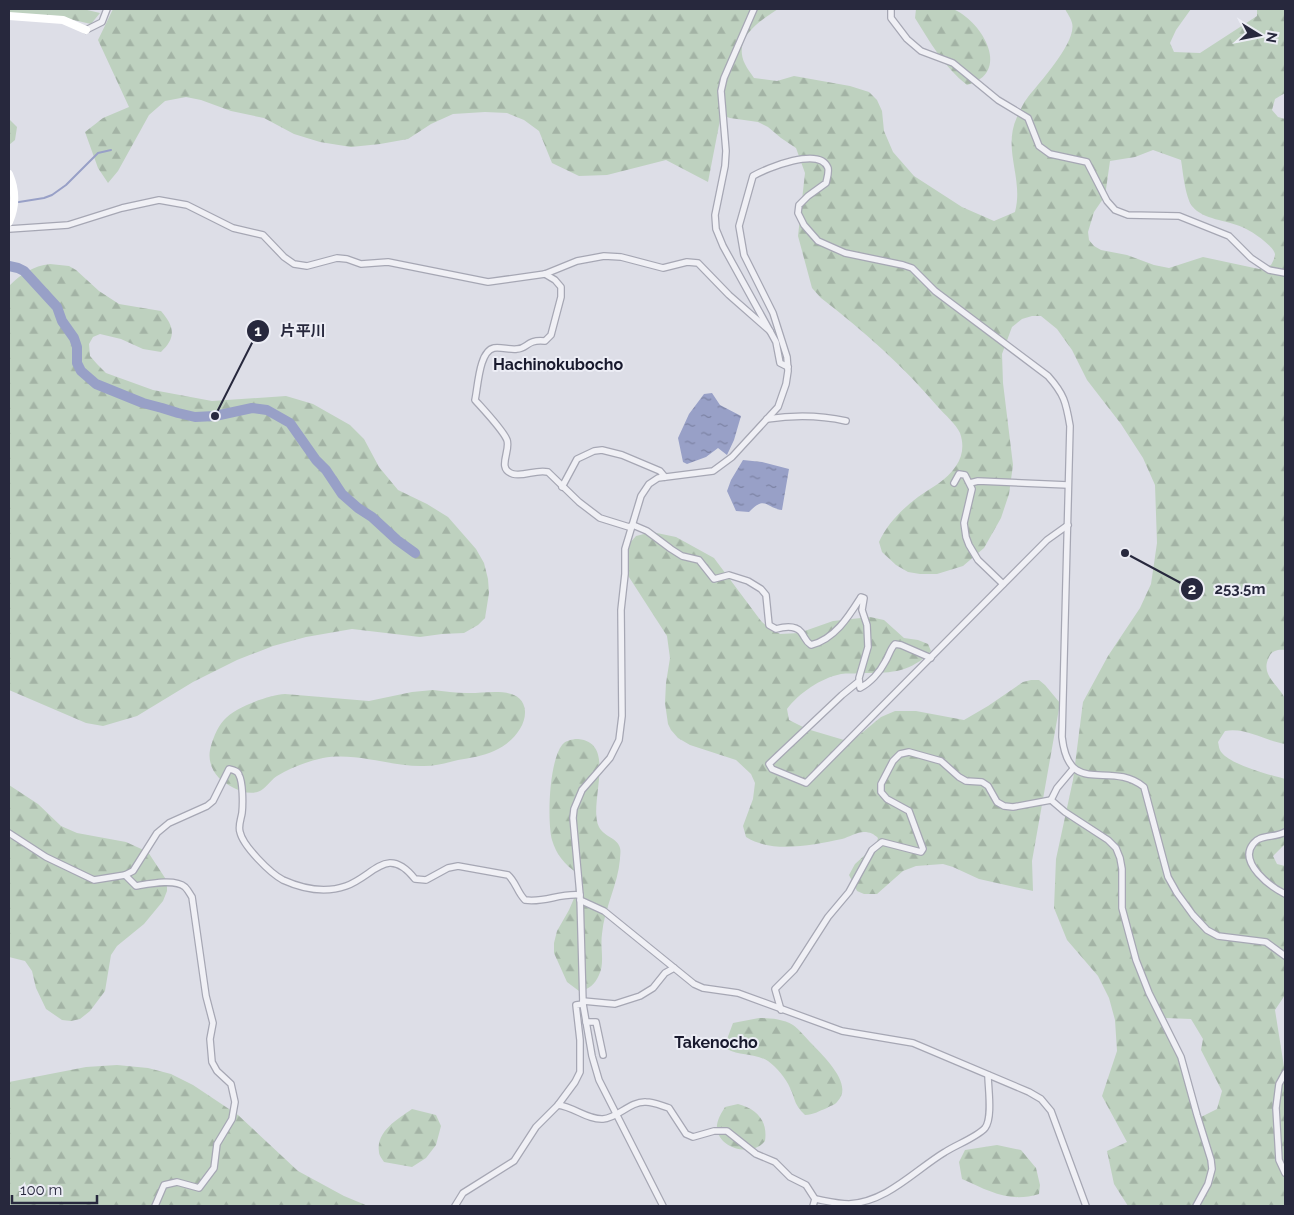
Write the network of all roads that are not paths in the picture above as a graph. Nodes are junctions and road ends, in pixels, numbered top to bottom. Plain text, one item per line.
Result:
1 (107, 9) edge
2 (754, 9) edge
3 (891, 9) edge
4 (9, 16) edge
5 (86, 30) joint
6 (9, 174) edge
7 (9, 222) edge
8 (9, 229) edge
9 (545, 274) junction
10 (1285, 274) edge
11 (770, 331) junction
12 (788, 366) junction
13 (767, 419) junction
14 (846, 421) dead end
15 (665, 477) junction
16 (954, 483) dead end
17 (970, 483) junction
18 (1068, 485) junction
19 (562, 487) junction
20 (633, 525) junction
21 (1068, 526) junction
22 (1003, 584) junction
23 (931, 658) junction
24 (858, 682) junction
25 (1073, 769) junction
26 (1051, 800) junction
27 (1285, 832) edge
28 (9, 833) edge
29 (125, 875) junction
30 (1285, 894) edge
31 (580, 898) junction
32 (1285, 956) edge
33 (674, 968) junction
34 (583, 1002) junction
35 (781, 1010) junction
36 (586, 1022) junction
37 (603, 1055) dead end
38 (1285, 1073) edge
39 (988, 1075) junction
40 (558, 1105) junction
41 (616, 1114) junction
42 (1285, 1173) edge
43 (815, 1199) junction
44 (154, 1206) edge
45 (455, 1206) edge
46 (663, 1206) edge
47 (812, 1206) edge
48 (1086, 1206) edge
49 (1196, 1206) edge

1 - 5 street
2 - 11 street
3 - 10 street
4 - 5 street
6 - 7 street
8 - 9 street
9 - 11 street
9 - 19 street
11 - 12 street
12 - 13 street
12 - 18 street
13 - 14 street
13 - 15 street
15 - 19 street
15 - 20 street
16 - 17 street
17 - 18 street
17 - 22 street
18 - 21 street
19 - 20 street
20 - 24 street
20 - 31 street
21 - 22 street
21 - 25 street
22 - 23 street
23 - 24 street
23 - 24 street
25 - 26 street
25 - 32 street
26 - 35 street
26 - 49 street
27 - 30 street
28 - 29 street
29 - 31 street
29 - 44 street
31 - 33 street
31 - 34 street
33 - 34 street
33 - 35 street
34 - 36 street
34 - 40 street
35 - 39 street
36 - 37 street
36 - 41 street
38 - 42 street
39 - 43 street
39 - 48 street
40 - 41 street
40 - 45 street
41 - 43 street
41 - 46 street
43 - 47 street

